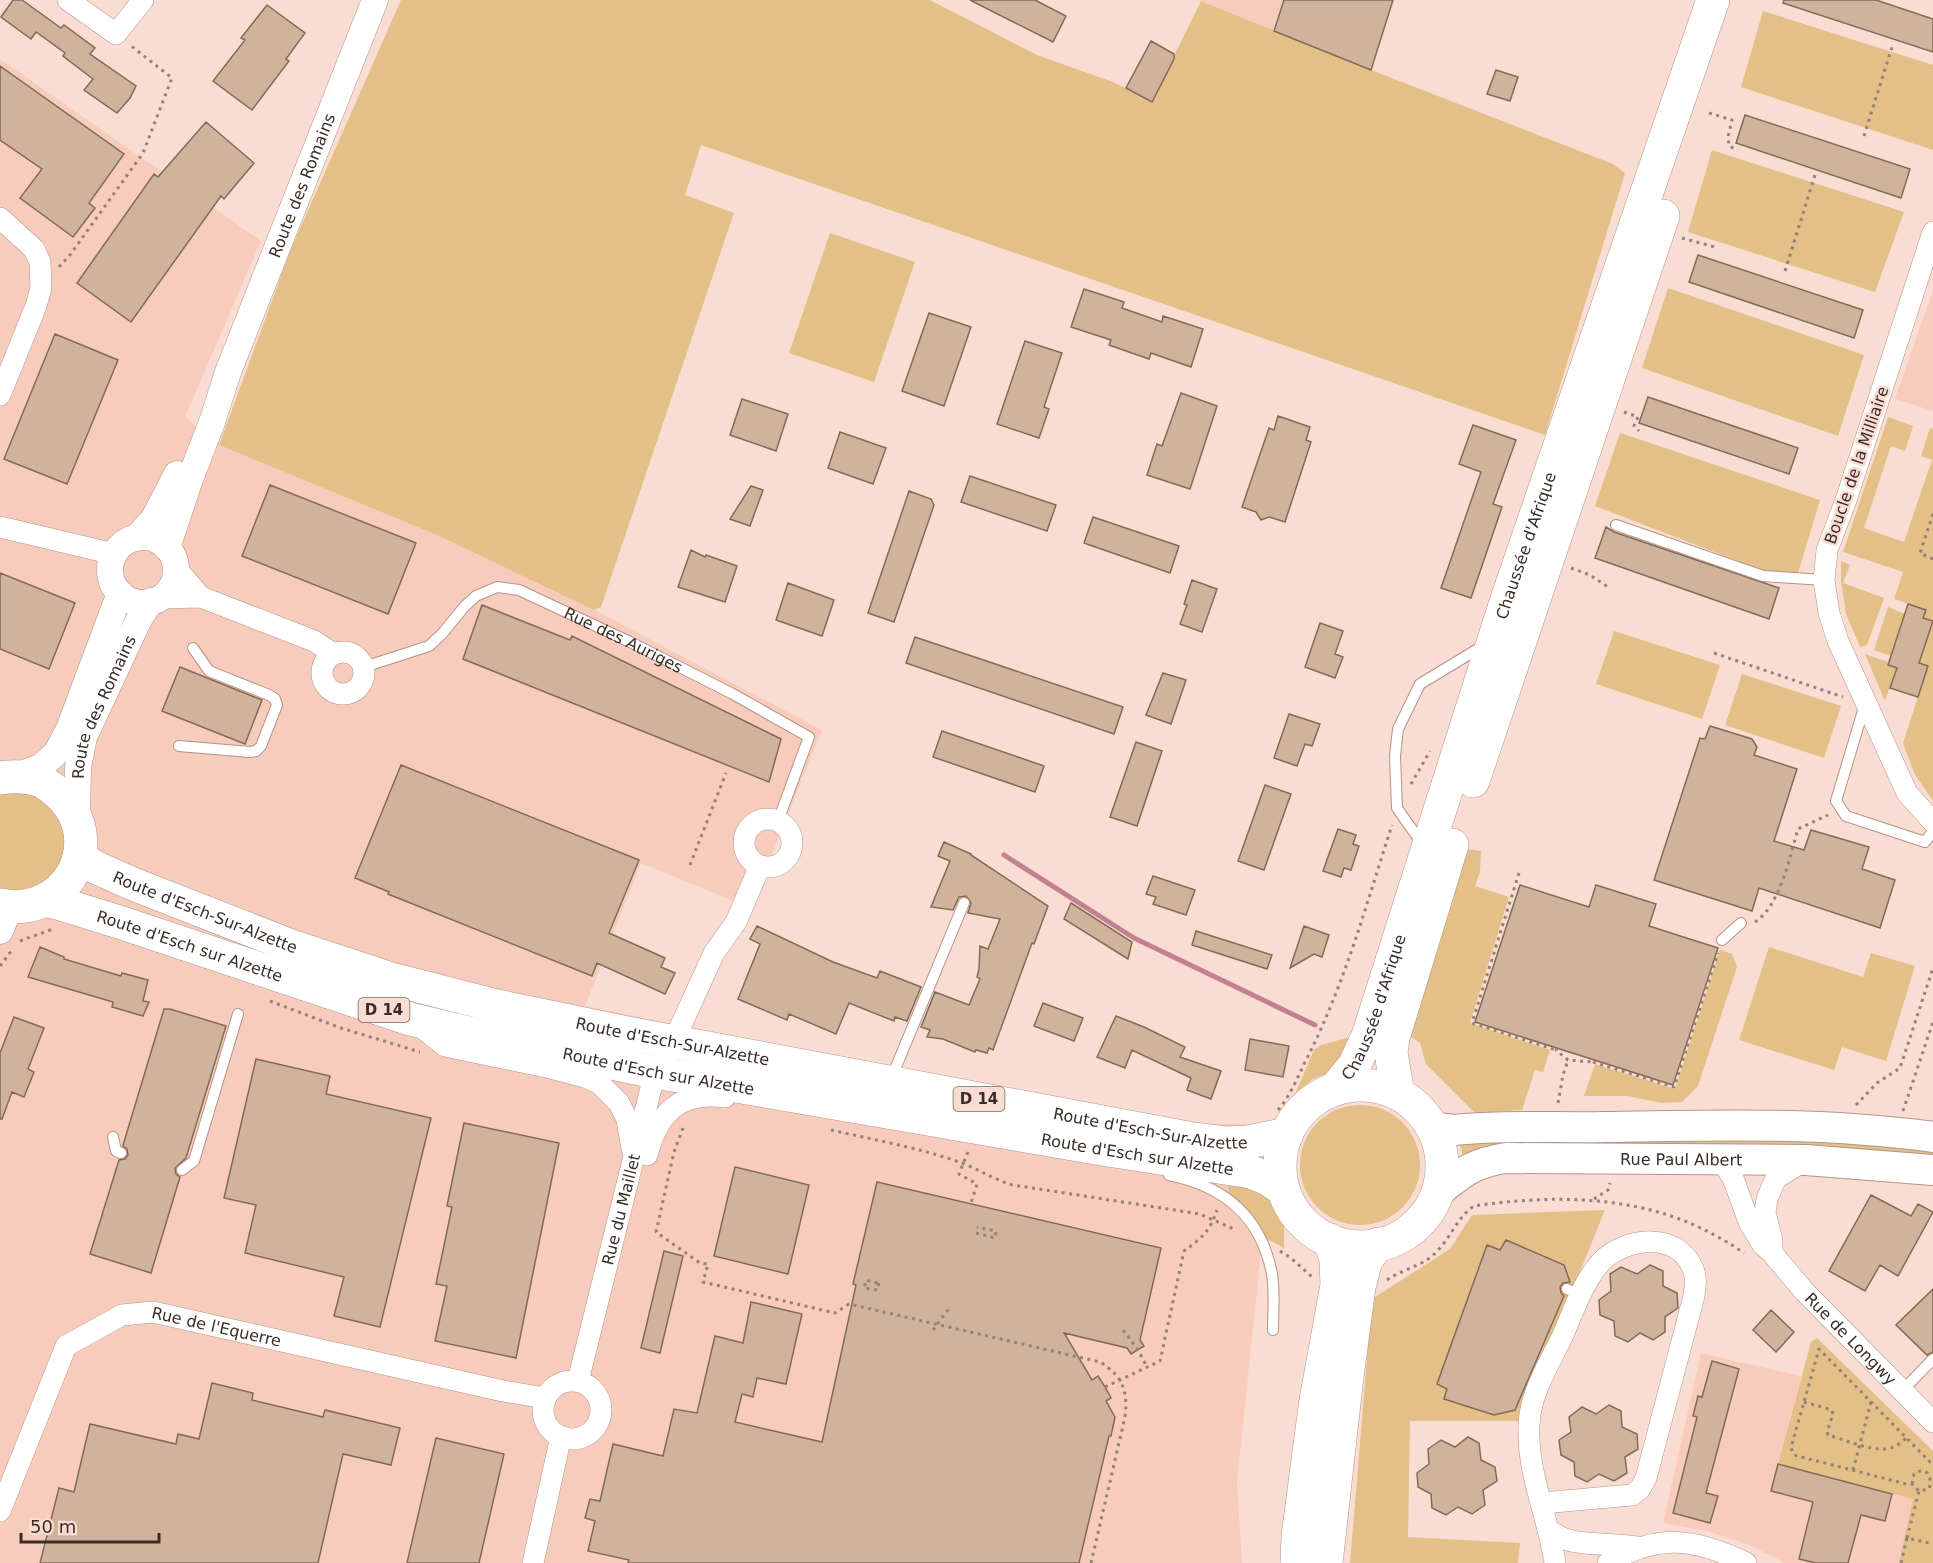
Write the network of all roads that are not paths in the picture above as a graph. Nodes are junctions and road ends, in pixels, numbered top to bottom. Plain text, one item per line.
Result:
1 (68, 0) edge
2 (143, 0) edge
3 (375, 0) edge
4 (1713, 0) edge
5 (1736, 0) edge
6 (0, 218) edge
7 (1933, 232) edge
8 (228, 372) junction
9 (0, 395) edge
10 (1616, 525) dead end
11 (0, 527) edge
12 (136, 538) junction
13 (114, 554) junction
14 (172, 558) junction
15 (1824, 580) junction
16 (120, 593) junction
17 (201, 597) junction
18 (155, 600) junction
19 (1494, 639) junction
20 (194, 648) dead end
21 (334, 654) junction
22 (364, 667) junction
23 (1863, 695) junction
24 (179, 746) dead end
25 (8, 777) edge
26 (77, 819) junction
27 (778, 821) junction
28 (1933, 822) edge
29 (1933, 831) edge
30 (1427, 850) junction
31 (79, 857) junction
32 (760, 866) junction
33 (45, 900) junction
34 (964, 903) dead end
35 (1744, 925) road end
36 (8, 927) edge
37 (1722, 940) road end
38 (238, 1014) dead end
39 (410, 1019) junction
40 (672, 1041) junction
41 (655, 1072) junction
42 (890, 1082) junction
43 (1335, 1089) junction
44 (1398, 1094) junction
45 (856, 1106) junction
46 (1280, 1124) junction
47 (1432, 1127) junction
48 (113, 1137) dead end
49 (1933, 1137) edge
50 (1102, 1149) junction
51 (121, 1153) dead end
52 (1720, 1158) junction
53 (1806, 1160) junction
54 (633, 1161) junction
55 (1131, 1166) dead end
56 (182, 1170) dead end
57 (1933, 1170) edge
58 (1158, 1173) dead end
59 (1283, 1189) junction
60 (1437, 1193) junction
61 (619, 1218) junction
62 (1330, 1240) junction
63 (1378, 1244) junction
64 (1772, 1253) junction
65 (1273, 1330) dead end
66 (1933, 1359) edge
67 (578, 1381) junction
68 (1902, 1391) junction
69 (546, 1398) junction
70 (1933, 1422) edge
71 (561, 1436) junction
72 (1542, 1503) junction
73 (0, 1511) edge
74 (1548, 1530) junction
75 (1638, 1547) junction
76 (534, 1563) edge
77 (1297, 1563) edge
78 (1326, 1563) edge
79 (1555, 1563) edge
80 (1608, 1563) edge
81 (1746, 1563) edge

1 - 2 street
3 - 8 street, Route des Romains
4 - 19 main road, Chaussée d'Afrique
5 - 44 main road, Chaussée d'Afrique
6 - 9 street
7 - 15 street, Boucle de la Milliaire
8 - 12 street, Route des Romains
8 - 14 street, Route des Romains
10 - 15 lane
11 - 13 street
12 - 13 street, Route des Romains
12 - 14 street
13 - 16 street
14 - 17 street
14 - 18 street, Route des Romains
15 - 23 street, Boucle de la Milliaire
16 - 18 street
16 - 25 street, Route des Romains
17 - 18 street
17 - 21 street
18 - 26 street, Route des Romains
19 - 30 main road, Chaussée d'Afrique
19 - 30 lane
20 - 24 lane
21 - 22 street
21 - 22 street
22 - 27 lane, Rue des Auriges
23 - 28 street, Boucle de la Milliaire
23 - 29 lane
25 - 26 main road
26 - 31 main road
27 - 32 street
27 - 32 street
30 - 43 main road, Chaussée d'Afrique
31 - 33 main road
31 - 40 main road, Route d'Esch-Sur-Alzette / D 14
32 - 40 street
33 - 36 main road
33 - 39 main road, Route d'Esch sur Alzette / D 14
34 - 42 lane
35 - 37 lane
38 - 56 lane
39 - 41 main road, Route d'Esch sur Alzette / D 14
39 - 54 street
40 - 41 street, Rue du Maillet
40 - 42 main road, Route d'Esch-Sur-Alzette / D 14
41 - 45 main road, Route d'Esch sur Alzette / D 14
41 - 54 street, Rue du Maillet
42 - 46 main road, Route d'Esch-Sur-Alzette / D 14
43 - 44 main road
43 - 46 main road
44 - 47 main road
45 - 50 main road, Route d'Esch sur Alzette / D 14
45 - 61 street
46 - 59 main road
47 - 49 main road, Rue Paul Albert
47 - 60 main road
48 - 51 lane
50 - 55 lane
50 - 59 main road, Route d'Esch sur Alzette / D 14
52 - 53 main road, Rue Paul Albert
52 - 60 main road, Rue Paul Albert
52 - 64 street, Rue de Longwy
53 - 57 main road, Rue Paul Albert
53 - 64 street
54 - 61 street, Rue du Maillet
58 - 65 lane
59 - 62 main road
60 - 63 main road
61 - 67 street, Rue du Maillet
62 - 63 main road
62 - 77 main road
63 - 78 main road
64 - 68 street, Rue de Longwy
66 - 68 lane
67 - 69 street
67 - 71 street
68 - 70 street, Rue de Longwy
69 - 71 street
69 - 73 street, Rue de l'Equerre
71 - 76 street
72 - 72 street
72 - 74 street
74 - 75 street
74 - 79 street
75 - 80 street
75 - 81 street

